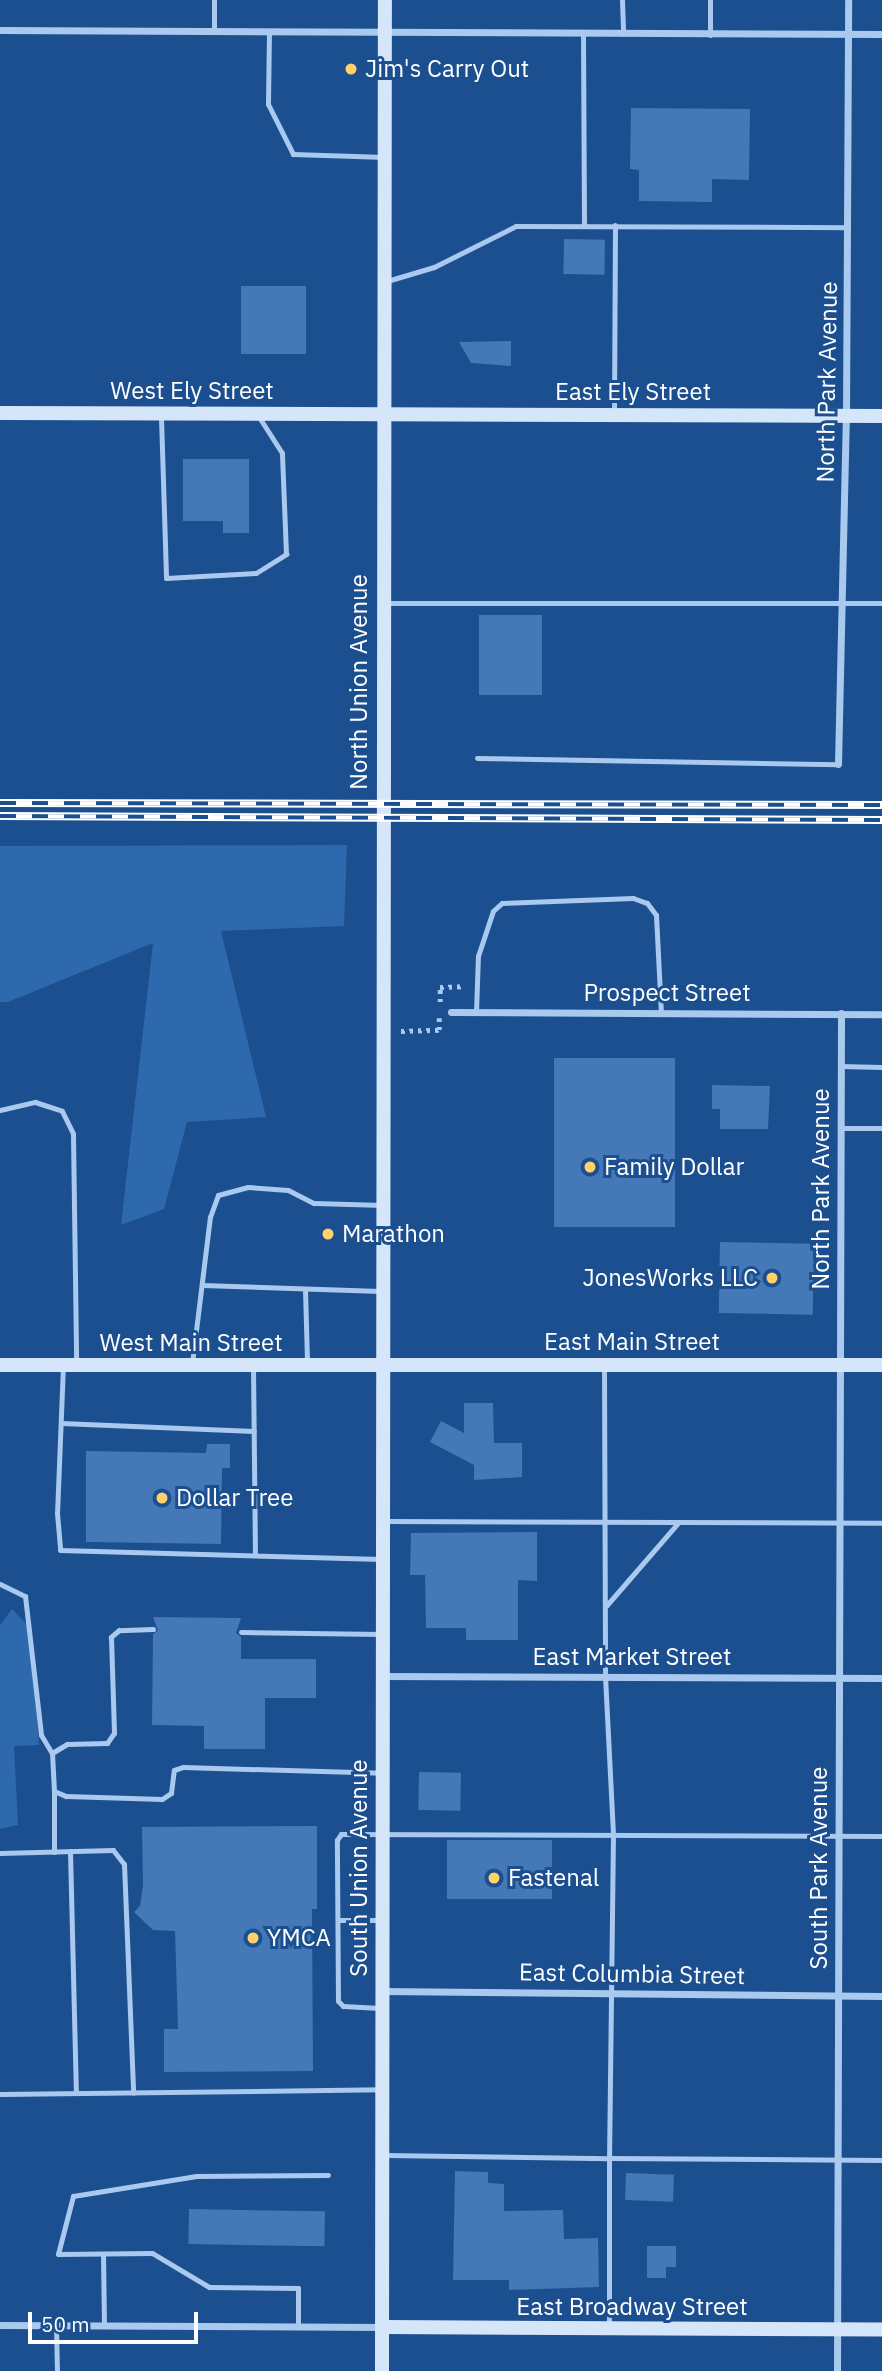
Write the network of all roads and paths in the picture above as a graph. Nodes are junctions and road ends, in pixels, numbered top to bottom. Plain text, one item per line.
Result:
1 (214, 0) edge
2 (385, 0) edge
3 (622, 0) edge
4 (710, 0) edge
5 (848, 0) edge
6 (0, 30) edge
7 (214, 31) junction
8 (269, 31) junction
9 (385, 32) junction
10 (583, 34) junction
11 (623, 34) junction
12 (882, 34) edge
13 (710, 35) junction
14 (847, 35) junction
15 (384, 157) junction
16 (584, 225) junction
17 (615, 225) junction
18 (848, 227) junction
19 (384, 282) junction
20 (0, 413) edge
21 (161, 413) junction
22 (257, 414) junction
23 (383, 414) junction
24 (614, 415) junction
25 (846, 416) junction
26 (882, 416) edge
27 (382, 603) junction
28 (842, 603) junction
29 (882, 603) edge
30 (477, 758) dead end
31 (838, 764) joint
32 (476, 985) junction
33 (451, 1012) dead end
34 (476, 1012) junction
35 (661, 1013) junction
36 (841, 1013) junction
37 (882, 1014) edge
38 (383, 1032) junction
39 (840, 1066) junction
40 (882, 1067) edge
41 (0, 1110) edge
42 (840, 1128) junction
43 (882, 1128) edge
44 (383, 1205) junction
45 (202, 1285) junction
46 (305, 1289) junction
47 (382, 1291) junction
48 (382, 1364) junction
49 (604, 1364) junction
50 (0, 1365) edge
51 (70, 1365) junction
52 (840, 1365) junction
53 (882, 1365) edge
54 (192, 1366) junction
55 (253, 1366) junction
56 (307, 1367) junction
57 (61, 1423) junction
58 (254, 1431) junction
59 (382, 1521) junction
60 (606, 1523) junction
61 (678, 1523) junction
62 (839, 1523) junction
63 (882, 1523) edge
64 (255, 1555) junction
65 (381, 1559) junction
66 (0, 1584) edge
67 (606, 1606) junction
68 (153, 1629) dead end
69 (242, 1632) dead end
70 (381, 1634) junction
71 (381, 1675) junction
72 (605, 1676) junction
73 (839, 1677) junction
74 (882, 1678) edge
75 (52, 1753) junction
76 (381, 1773) junction
77 (54, 1791) junction
78 (381, 1832) junction
79 (613, 1834) junction
80 (838, 1836) junction
81 (882, 1836) edge
82 (69, 1851) junction
83 (54, 1852) junction
84 (0, 1853) edge
85 (338, 1920) junction
86 (382, 1920) junction
87 (382, 1992) junction
88 (611, 1993) junction
89 (838, 1996) junction
90 (882, 1996) edge
91 (383, 2008) junction
92 (382, 2089) junction
93 (133, 2093) junction
94 (0, 2094) edge
95 (76, 2094) junction
96 (382, 2155) junction
97 (609, 2158) junction
98 (882, 2160) edge
99 (837, 2161) junction
100 (328, 2175) dead end
101 (103, 2254) junction
102 (0, 2325) edge
103 (56, 2325) junction
104 (104, 2326) junction
105 (298, 2327) junction
106 (383, 2327) junction
107 (837, 2330) junction
108 (882, 2330) edge
109 (609, 2331) junction
110 (57, 2371) edge
111 (382, 2371) edge
112 (837, 2371) edge

1 - 7 lane
2 - 9 main road, North Union Avenue
3 - 11 lane
4 - 13 lane
5 - 14 street, North Park Avenue
6 - 7 street
7 - 8 street
8 - 9 street
8 - 15 lane
9 - 10 street
9 - 15 main road, North Union Avenue
10 - 11 street
10 - 16 lane
11 - 13 street
12 - 14 street
13 - 14 street
14 - 18 street, North Park Avenue
15 - 19 main road, North Union Avenue
16 - 17 lane
16 - 19 lane
17 - 18 lane
17 - 24 lane
18 - 25 street, North Park Avenue
19 - 23 main road, North Union Avenue
20 - 21 main road, West Ely Street
21 - 22 main road, West Ely Street
21 - 22 lane
22 - 23 main road, West Ely Street
23 - 24 main road, East Ely Street
23 - 27 main road, North Union Avenue
24 - 25 main road, East Ely Street
25 - 26 main road, East Ely Street
25 - 28 street, North Park Avenue
27 - 28 lane
27 - 38 main road, North Union Avenue
28 - 29 lane
28 - 31 street, North Park Avenue
30 - 31 lane
32 - 34 lane
32 - 35 lane
32 - 38 path
33 - 34 street, Prospect Street
34 - 35 street, Prospect Street
35 - 36 street, Prospect Street
36 - 37 street, Prospect Street
36 - 39 street, North Park Avenue
38 - 44 main road, North Union Avenue
39 - 40 lane
39 - 42 street, North Park Avenue
41 - 51 lane
42 - 43 lane
42 - 52 street, North Park Avenue
44 - 45 lane
44 - 47 main road, North Union Avenue
45 - 46 lane
45 - 54 lane
46 - 47 lane
46 - 56 lane
47 - 48 main road, North Union Avenue
48 - 49 main road, East Main Street
48 - 56 main road, West Main Street
48 - 59 main road, South Union Avenue
49 - 52 main road, East Main Street
49 - 60 lane
50 - 51 main road, West Main Street
51 - 54 main road, West Main Street
51 - 57 lane
52 - 53 main road, East Main Street
52 - 62 street, South Park Avenue
54 - 55 main road, West Main Street
55 - 56 main road, West Main Street
55 - 58 lane
57 - 58 lane
57 - 64 lane
58 - 64 lane
59 - 60 lane
59 - 65 main road, South Union Avenue
60 - 61 lane
60 - 67 lane
61 - 62 lane
61 - 67 lane
62 - 63 lane
62 - 73 street, South Park Avenue
64 - 65 lane
65 - 70 main road, South Union Avenue
66 - 75 lane
67 - 72 lane
68 - 75 lane
69 - 70 lane
70 - 71 main road, South Union Avenue
71 - 72 street, East Market Street
71 - 76 main road, South Union Avenue
72 - 73 street, East Market Street
72 - 79 lane
73 - 74 street, East Market Street
73 - 80 street, South Park Avenue
75 - 77 lane
76 - 77 lane
76 - 78 main road, South Union Avenue
77 - 83 lane
78 - 79 lane
78 - 85 lane
78 - 86 main road, South Union Avenue
79 - 80 lane
79 - 88 lane
80 - 81 lane
80 - 89 street, South Park Avenue
82 - 83 lane
82 - 93 lane
82 - 95 lane
83 - 84 lane
85 - 86 lane
85 - 91 lane
86 - 87 main road, South Union Avenue
87 - 88 street, East Columbia Street
87 - 91 main road, South Union Avenue
88 - 89 street, East Columbia Street
88 - 97 lane
89 - 90 street, East Columbia Street
89 - 99 street, South Park Avenue
91 - 92 main road, South Union Avenue
92 - 93 lane
92 - 96 main road, South Union Avenue
93 - 95 lane
94 - 95 lane
96 - 97 lane
96 - 106 main road, South Union Avenue
97 - 99 lane
97 - 109 lane
98 - 99 lane
99 - 107 street, South Park Avenue
100 - 101 lane
101 - 104 lane
101 - 105 lane
102 - 103 street
103 - 104 street
103 - 110 lane
104 - 105 street
105 - 106 street
106 - 109 main road, East Broadway Street
106 - 111 main road, South Union Avenue
107 - 108 main road, East Broadway Street
107 - 109 main road, East Broadway Street
107 - 112 street, South Park Avenue

